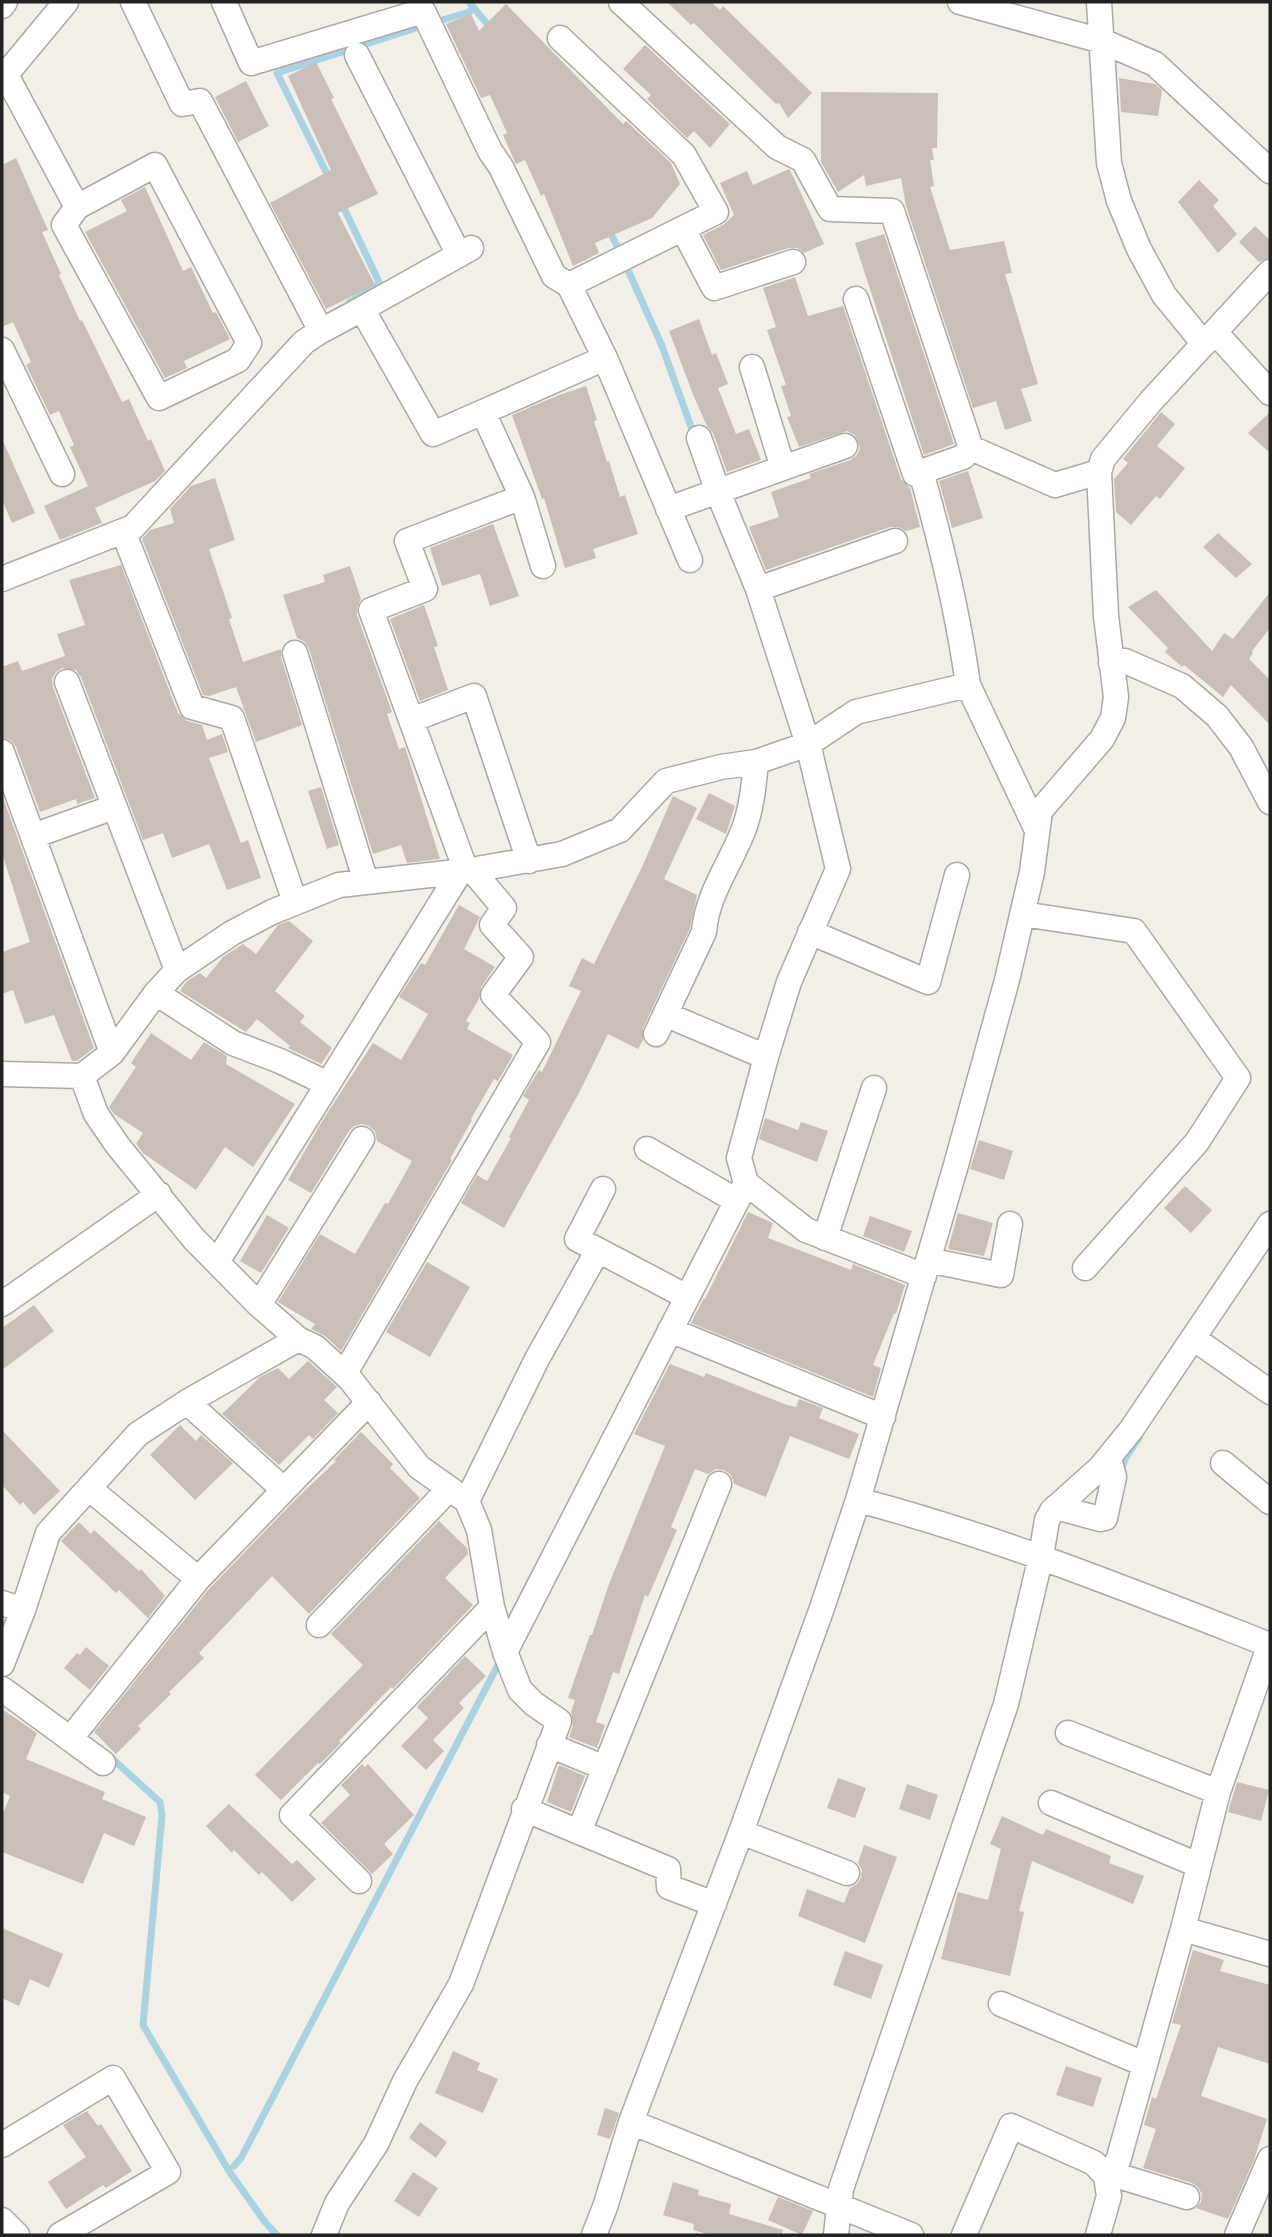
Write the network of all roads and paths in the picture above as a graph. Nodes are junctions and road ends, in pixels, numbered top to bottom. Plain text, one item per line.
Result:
1 (66, 2) edge
2 (133, 2) edge
3 (224, 2) edge
4 (621, 2) edge
5 (960, 2) edge
6 (1099, 2) edge
7 (560, 38) dead end
8 (1101, 41) junction
9 (357, 55) dead end
10 (4, 77) edge
11 (1270, 171) edge
12 (77, 207) junction
13 (682, 229) junction
14 (793, 262) dead end
15 (1270, 272) edge
16 (569, 285) junction
17 (856, 299) dead end
18 (362, 309) junction
19 (321, 331) junction
20 (1210, 338) junction
21 (2, 350) edge
22 (605, 358) junction
23 (752, 367) dead end
24 (1270, 393) edge
25 (484, 412) junction
26 (698, 438) dead end
27 (845, 446) dead end
28 (971, 448) junction
29 (783, 468) junction
30 (923, 472) junction
31 (1099, 472) junction
32 (62, 474) dead end
33 (718, 492) junction
34 (522, 497) junction
35 (668, 509) junction
36 (123, 531) junction
37 (895, 541) dead end
38 (690, 561) dead end
39 (543, 566) dead end
40 (2, 579) edge
41 (758, 589) junction
42 (295, 653) dead end
43 (1117, 662) junction
44 (67, 682) dead end
45 (968, 685) junction
46 (411, 720) junction
47 (808, 744) junction
48 (2, 752) edge
49 (756, 762) junction
50 (1270, 802) edge
51 (114, 807) junction
52 (1036, 828) junction
53 (33, 836) junction
54 (529, 861) junction
55 (466, 871) junction
56 (957, 875) dead end
57 (366, 882) junction
58 (295, 902) junction
59 (1031, 915) junction
60 (810, 932) junction
61 (177, 970) junction
62 (156, 993) junction
63 (112, 1053) junction
64 (766, 1057) junction
65 (2, 1074) edge
66 (82, 1076) junction
67 (328, 1084) junction
68 (874, 1088) dead end
69 (362, 1139) dead end
70 (647, 1149) dead end
71 (603, 1189) dead end
72 (741, 1192) junction
73 (159, 1194) junction
74 (1010, 1224) dead end
75 (1270, 1224) edge
76 (825, 1238) junction
77 (598, 1250) junction
78 (217, 1262) junction
79 (934, 1265) junction
80 (1085, 1268) dead end
81 (687, 1297) junction
82 (2, 1304) edge
83 (259, 1305) junction
84 (670, 1330) junction
85 (298, 1339) junction
86 (1200, 1342) junction
87 (345, 1373) junction
88 (1270, 1392) edge
89 (187, 1402) junction
90 (369, 1402) junction
91 (883, 1417) junction
92 (1109, 1458) junction
93 (1223, 1463) dead end
94 (719, 1484) dead end
95 (90, 1489) junction
96 (284, 1490) junction
97 (458, 1495) junction
98 (864, 1501) junction
99 (1270, 1502) edge
100 (1051, 1513) junction
101 (1034, 1554) junction
102 (198, 1579) junction
103 (13, 1606) edge
104 (492, 1607) junction
105 (319, 1625) dead end
106 (1270, 1645) edge
107 (505, 1652) junction
108 (2, 1664) edge
109 (2, 1689) edge
110 (1068, 1733) dead end
111 (70, 1739) junction
112 (549, 1745) junction
113 (103, 1763) dead end
114 (605, 1768) junction
115 (1218, 1792) junction
116 (1051, 1802) dead end
117 (524, 1809) junction
118 (579, 1832) junction
119 (746, 1834) junction
120 (1198, 1864) junction
121 (848, 1873) dead end
122 (359, 1881) dead end
123 (714, 1904) junction
124 (1189, 1931) junction
125 (1270, 1954) edge
126 (1001, 2004) dead end
127 (1144, 2064) junction
128 (637, 2125) junction
129 (2, 2145) edge
130 (1270, 2159) edge
131 (1119, 2177) junction
132 (1187, 2197) dead end
133 (834, 2203) junction
134 (2, 2220) edge
135 (17, 2235) edge
136 (60, 2235) edge
137 (324, 2235) edge
138 (594, 2235) edge
139 (835, 2235) edge
140 (911, 2235) edge
141 (964, 2235) edge
142 (1098, 2235) edge
143 (1237, 2235) edge

1 - 10 street
2 - 19 street
3 - 16 street
4 - 28 street
5 - 8 street
6 - 8 street
7 - 13 street
8 - 11 street
8 - 20 street
9 - 18 street
10 - 12 street
12 - 12 street
13 - 14 street
13 - 16 street
15 - 20 street
16 - 22 street
17 - 30 street
18 - 19 street
18 - 25 street
19 - 36 street
20 - 24 street
20 - 31 street
21 - 32 street
22 - 25 street
22 - 35 street
23 - 29 street
25 - 34 street
26 - 33 street
27 - 29 street
28 - 30 street
28 - 31 street
29 - 33 street
30 - 45 street
31 - 43 street
33 - 35 street
33 - 41 street
34 - 39 street
34 - 46 street
35 - 38 street
36 - 40 street
36 - 58 street
37 - 41 street
41 - 47 street
42 - 57 street
43 - 50 street
43 - 52 street
44 - 51 street
45 - 47 street
45 - 52 street
46 - 54 street
46 - 55 street
47 - 49 street
47 - 60 street
48 - 53 street
49 - 54 street
49 - 64 street
51 - 53 street
51 - 61 street
52 - 59 street
53 - 63 street
54 - 55 street
55 - 57 street
55 - 67 street
55 - 87 street
56 - 60 street
57 - 58 street
58 - 61 street
59 - 79 street
59 - 80 street
60 - 64 street
61 - 62 street
62 - 63 street
62 - 67 street
63 - 66 street
64 - 72 street
65 - 66 street
66 - 73 street
67 - 78 street
68 - 76 street
69 - 83 street
70 - 72 street
71 - 77 street
72 - 76 street
72 - 81 street
73 - 78 street
73 - 82 street
74 - 79 street
75 - 86 street
76 - 79 street
77 - 81 street
77 - 97 street
78 - 83 street
79 - 91 street
81 - 84 street
83 - 85 street
84 - 91 street
84 - 107 street
85 - 87 street
85 - 89 street
86 - 88 street
86 - 92 street
87 - 90 street
89 - 95 street
89 - 96 street
90 - 96 street
90 - 97 street
91 - 98 street
92 - 100 street
92 - 100 street
93 - 99 street
94 - 114 street
95 - 102 street
95 - 103 street
96 - 102 street
97 - 104 street
97 - 105 street
98 - 101 street
98 - 119 street
100 - 101 street
101 - 106 street
101 - 133 street
102 - 111 street
103 - 108 street
104 - 107 street
104 - 122 street
106 - 115 street
107 - 112 street
109 - 111 street
110 - 115 street
111 - 113 street
112 - 114 street
112 - 117 street
114 - 118 street
115 - 120 street
116 - 120 street
117 - 118 street
117 - 137 street
118 - 123 street
119 - 121 street
119 - 123 street
120 - 124 street
123 - 128 street
124 - 125 street
124 - 127 street
126 - 127 street
127 - 131 street
128 - 133 street
128 - 138 street
129 - 136 street
130 - 143 street
131 - 132 street
131 - 141 street
131 - 142 street
133 - 139 street
133 - 140 street
134 - 135 street

